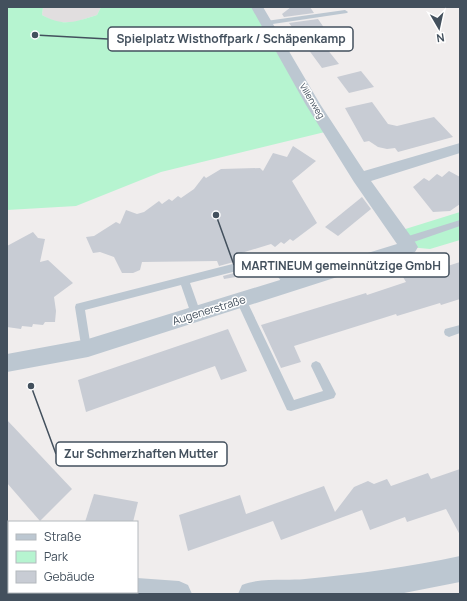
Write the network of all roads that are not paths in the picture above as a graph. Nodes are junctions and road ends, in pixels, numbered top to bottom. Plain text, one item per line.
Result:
1 (257, 7) edge
2 (345, 12) dead end
3 (266, 23) junction
4 (460, 148) edge
5 (360, 178) junction
6 (460, 222) edge
7 (407, 244) junction
8 (185, 281) junction
9 (289, 285) junction
10 (241, 300) junction
11 (196, 314) junction
12 (460, 329) edge
13 (449, 332) dead end
14 (86, 348) junction
15 (7, 363) edge
16 (316, 366) dead end
17 (460, 568) edge
18 (138, 591) edge
19 (179, 594) edge
20 (251, 594) edge

1 - 3 street, Villenweg
2 - 3 lane
3 - 5 street, Villenweg
4 - 5 street
5 - 7 street, Villenweg
6 - 7 lane, Augenerstraße
7 - 9 street, Augenerstraße
8 - 9 lane
8 - 11 lane
8 - 14 lane
9 - 10 street, Augenerstraße
10 - 11 street, Augenerstraße
10 - 16 lane
11 - 14 street, Augenerstraße
12 - 13 lane
14 - 15 street, Augenerstraße
17 - 20 street
18 - 19 street

